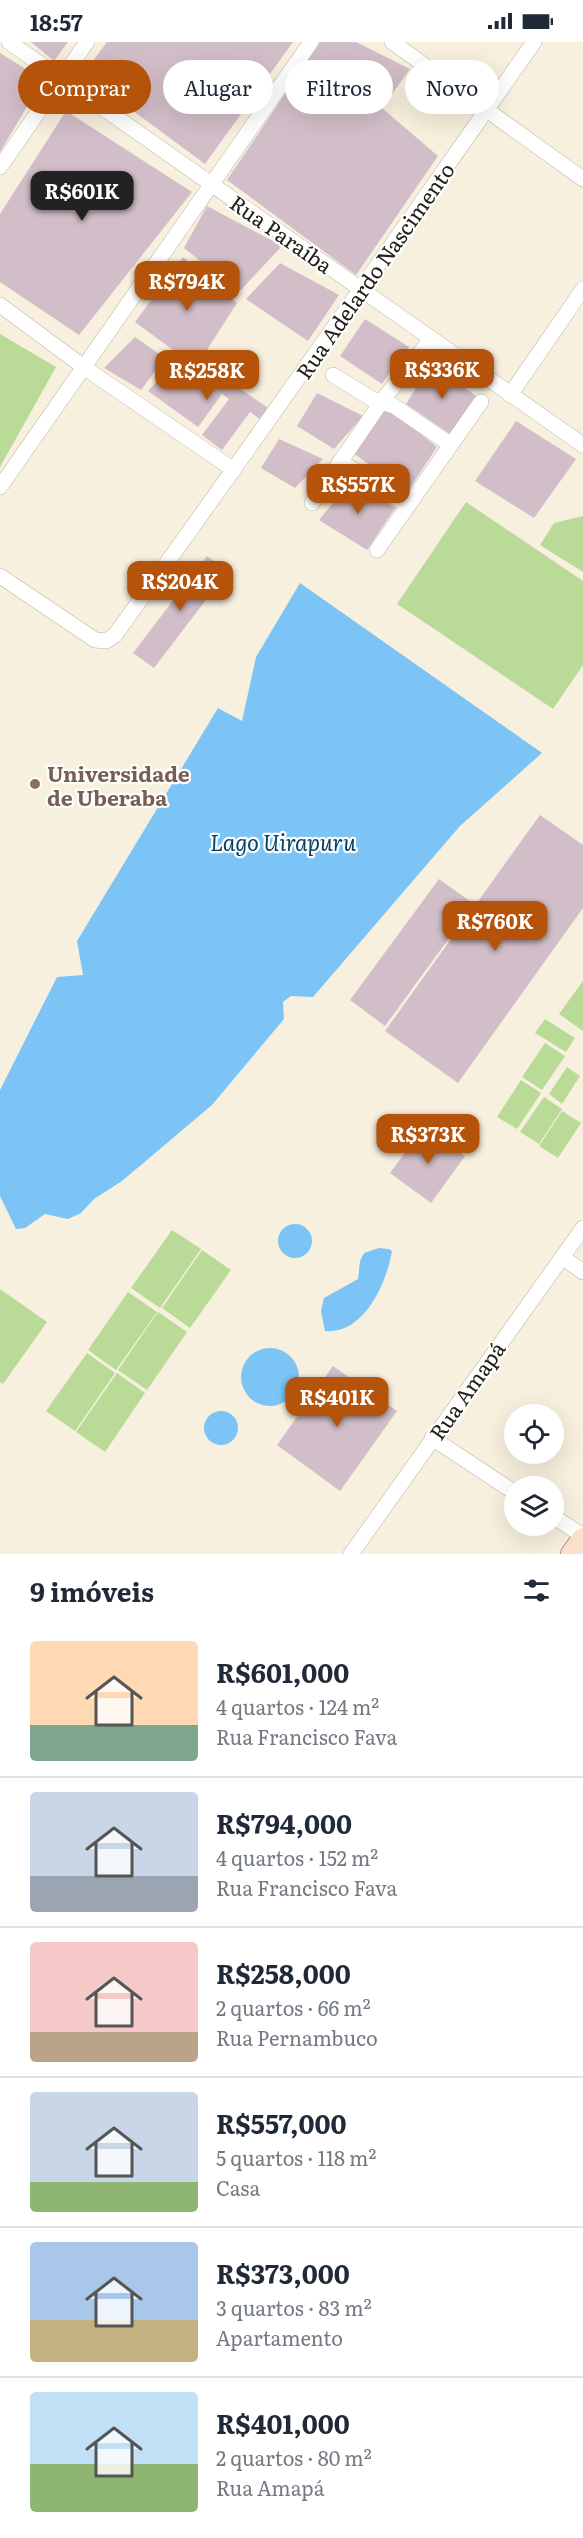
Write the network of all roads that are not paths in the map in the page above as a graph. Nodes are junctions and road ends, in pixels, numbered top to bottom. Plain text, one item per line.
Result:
1 (9, 42) edge
2 (87, 42) edge
3 (311, 42) edge
4 (392, 42) edge
5 (534, 42) edge
6 (34, 60) edge
7 (74, 60) edge
8 (417, 60) edge
9 (499, 92) edge
10 (36, 114) edge
11 (111, 114) edge
12 (484, 114) edge
13 (490, 114) edge
14 (0, 166) edge
15 (583, 179) edge
16 (212, 184) junction
17 (360, 288) junction
18 (583, 289) edge
19 (0, 305) edge
20 (431, 339) junction
21 (85, 368) junction
22 (333, 375) dead end
23 (510, 395) junction
24 (382, 401) junction
25 (481, 402) dead end
26 (451, 444) junction
27 (583, 445) edge
28 (340, 461) junction
29 (234, 470) junction
30 (0, 487) edge
31 (312, 502) dead end
32 (407, 506) junction
33 (377, 550) dead end
34 (0, 576) edge
35 (583, 1228) edge
36 (562, 1257) junction
37 (583, 1272) edge
38 (432, 1438) junction
39 (504, 1485) edge
40 (564, 1524) edge
41 (583, 1538) edge
42 (351, 1554) edge
43 (572, 1554) edge

1 - 6 street, Rua Paraíba
2 - 7 street
3 - 16 street
4 - 8 street
5 - 9 street, Rua Adelardo Nascimento
10 - 14 street
11 - 16 street, Rua Paraíba
12 - 17 street, Rua Adelardo Nascimento
13 - 15 street
16 - 17 street, Rua Paraíba
16 - 21 street
17 - 20 street, Rua Paraíba
17 - 29 street, Rua Adelardo Nascimento
18 - 23 street
19 - 21 street
20 - 23 street, Rua Paraíba
20 - 24 street
21 - 29 street
21 - 30 street
22 - 24 street
23 - 27 street, Rua Paraíba
24 - 26 street
24 - 28 street
25 - 26 street
26 - 32 street
28 - 31 street
28 - 32 street
29 - 34 street, Rua Adelardo Nascimento
32 - 33 street
35 - 36 street, Rua Amapá
36 - 37 street
36 - 38 street, Rua Amapá
38 - 39 street
38 - 42 street, Rua Amapá
40 - 41 street
41 - 43 main road

